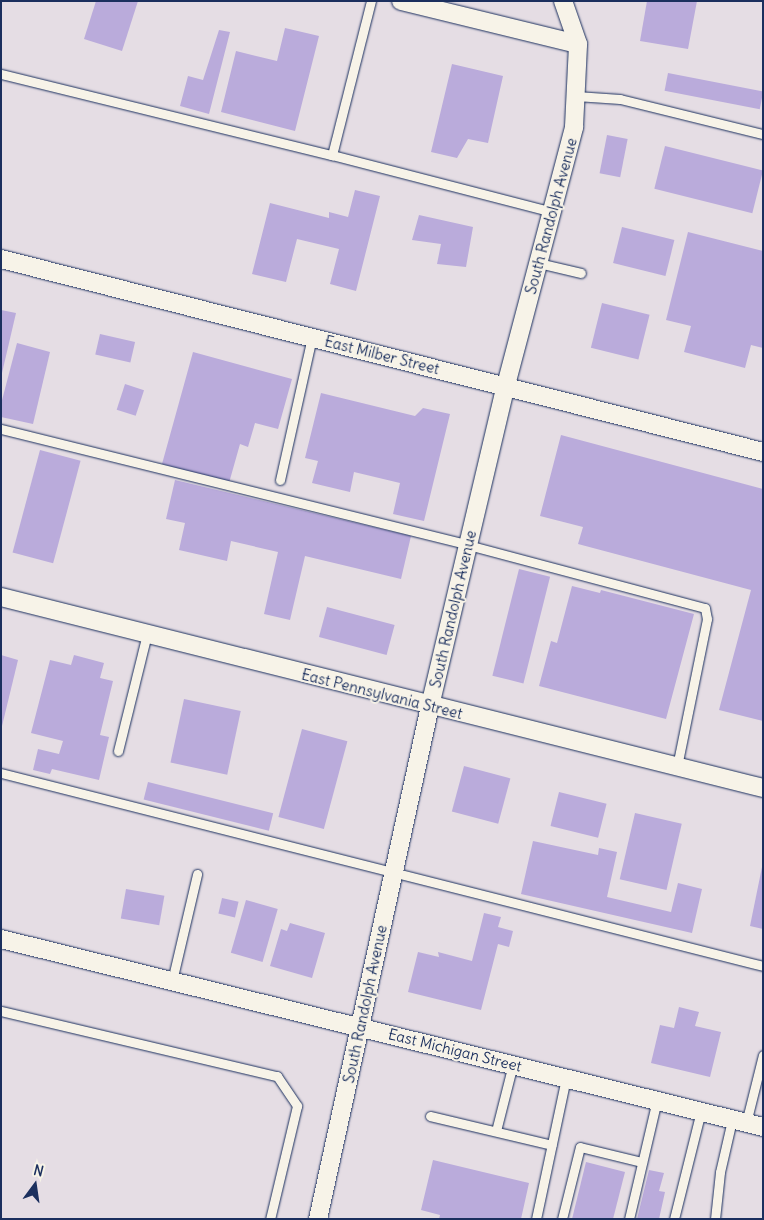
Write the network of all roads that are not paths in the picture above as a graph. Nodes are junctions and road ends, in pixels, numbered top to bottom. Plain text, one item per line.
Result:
1 (371, 1) edge
2 (401, 1) edge
3 (563, 1) edge
4 (578, 44) junction
5 (1, 74) edge
6 (576, 96) junction
7 (763, 134) edge
8 (332, 155) junction
9 (552, 212) junction
10 (1, 258) edge
11 (538, 263) junction
12 (581, 273) dead end
13 (312, 337) junction
14 (506, 386) junction
15 (1, 430) edge
16 (763, 452) edge
17 (280, 480) dead end
18 (468, 545) junction
19 (1, 597) edge
20 (147, 634) junction
21 (430, 706) junction
22 (118, 751) dead end
23 (677, 767) junction
24 (1, 773) edge
25 (763, 788) edge
26 (394, 871) junction
27 (197, 874) dead end
28 (1, 939) edge
29 (763, 966) edge
30 (172, 981) junction
31 (1, 1011) edge
32 (360, 1026) junction
33 (763, 1055) edge
34 (512, 1064) junction
35 (566, 1078) junction
36 (658, 1100) junction
37 (701, 1111) junction
38 (430, 1116) dead end
39 (747, 1123) edge
40 (496, 1132) junction
41 (552, 1145) junction
42 (642, 1162) junction
43 (270, 1219) edge
44 (318, 1219) edge
45 (536, 1219) edge
46 (562, 1219) edge
47 (628, 1219) edge
48 (674, 1219) edge
49 (716, 1219) edge

1 - 8 lane
2 - 4 street
3 - 4 street, South Randolph Avenue
4 - 6 street, South Randolph Avenue
5 - 8 lane
6 - 7 lane
6 - 9 street, South Randolph Avenue
8 - 9 lane
9 - 11 street, South Randolph Avenue
10 - 13 street, East Milber Street
11 - 12 lane
11 - 14 street, South Randolph Avenue
13 - 14 street, East Milber Street
13 - 17 lane
14 - 16 street, East Milber Street
14 - 18 street, South Randolph Avenue
15 - 18 lane
18 - 21 street, South Randolph Avenue
18 - 23 lane
19 - 20 street, East Pennsylvania Street
20 - 21 street, East Pennsylvania Street
20 - 22 lane
21 - 23 street, East Pennsylvania Street
21 - 26 street, South Randolph Avenue
23 - 25 street, East Pennsylvania Street
24 - 26 lane
26 - 29 lane
26 - 32 street, South Randolph Avenue
27 - 30 lane
28 - 30 street, East Michigan Street
30 - 32 street, East Michigan Street
31 - 43 lane
32 - 34 street, East Michigan Street
32 - 44 street, South Randolph Avenue
33 - 39 lane
34 - 35 street, East Michigan Street
34 - 40 lane
35 - 36 street, East Michigan Street
35 - 41 lane
36 - 37 street, East Michigan Street
36 - 42 lane
37 - 39 street, East Michigan Street
37 - 48 lane
38 - 40 lane
39 - 49 lane
40 - 41 lane
41 - 45 lane
42 - 46 lane
42 - 47 lane

